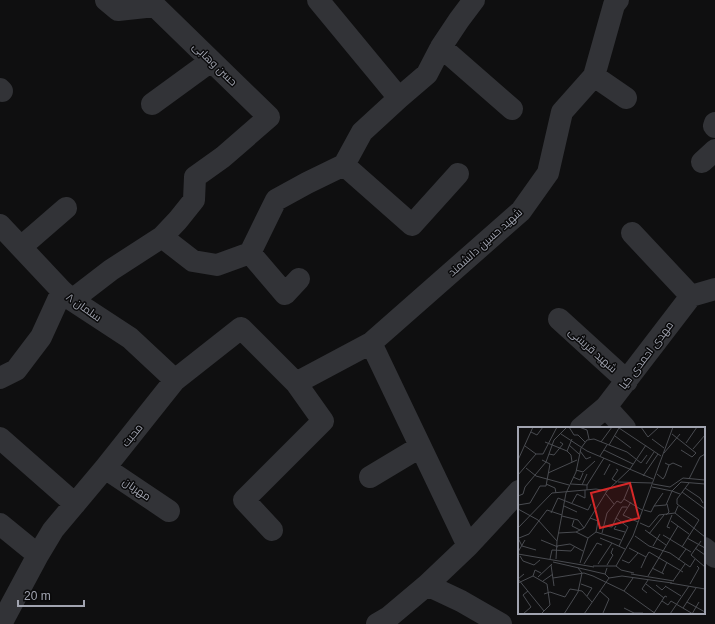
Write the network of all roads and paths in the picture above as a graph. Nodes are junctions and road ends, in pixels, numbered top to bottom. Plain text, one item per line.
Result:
1 (106, 0) edge
2 (318, 0) edge
3 (474, 0) edge
4 (614, 2) edge
5 (441, 47) junction
6 (211, 61) junction
7 (594, 76) junction
8 (399, 98) junction
9 (626, 98) dead end
10 (152, 104) dead end
11 (512, 109) dead end
12 (715, 123) edge
13 (715, 127) edge
14 (344, 165) junction
15 (458, 174) dead end
16 (66, 208) dead end
17 (0, 225) edge
18 (632, 233) dead end
19 (162, 237) junction
20 (21, 247) junction
21 (250, 253) junction
22 (299, 279) dead end
23 (715, 289) edge
24 (67, 295) junction
25 (691, 296) junction
26 (559, 319) dead end
27 (371, 343) junction
28 (0, 378) edge
29 (175, 380) junction
30 (627, 381) junction
31 (296, 383) junction
32 (606, 407) junction
33 (582, 427) edge
34 (624, 427) edge
35 (0, 438) edge
36 (420, 447) junction
37 (105, 468) junction
38 (370, 477) dead end
39 (518, 492) edge
40 (75, 504) junction
41 (168, 511) dead end
42 (0, 524) edge
43 (272, 530) dead end
44 (468, 546) junction
45 (705, 549) edge
46 (38, 555) junction
47 (715, 558) edge
48 (426, 585) junction
49 (1, 624) edge
50 (377, 624) edge
51 (501, 624) edge

1 - 6 street, حسن وهابی
2 - 8 street
3 - 5 street
4 - 7 street, شهید حسین دانشمند
5 - 8 street
5 - 11 street
6 - 10 street
6 - 19 street, حسن وهابی
7 - 9 street
7 - 27 street, شهید حسین دانشمند
8 - 14 street
12 - 13 street
14 - 15 street
14 - 21 street
16 - 20 street
17 - 20 street, سلمان ۸
18 - 25 street
19 - 21 street
19 - 24 street
20 - 24 street, سلمان ۸
21 - 22 street
23 - 25 street
24 - 28 street
24 - 29 street, سلمان ۸
25 - 30 street, مهدی احمدی کیا
26 - 30 street, شهید قریشی
27 - 31 street, شهید حسین دانشمند
27 - 36 street
29 - 31 street, محبت
29 - 37 street, محبت
30 - 32 street, مهدی احمدی کیا
31 - 43 street
32 - 33 street, مهدی احمدی کیا
32 - 34 street
35 - 40 street
36 - 38 street
36 - 44 street
37 - 40 street, محبت
37 - 41 street, مهربان
39 - 44 street
40 - 46 street, محبت
42 - 46 street
44 - 48 street
45 - 47 street
46 - 49 street, محبت
48 - 50 street
48 - 51 street

